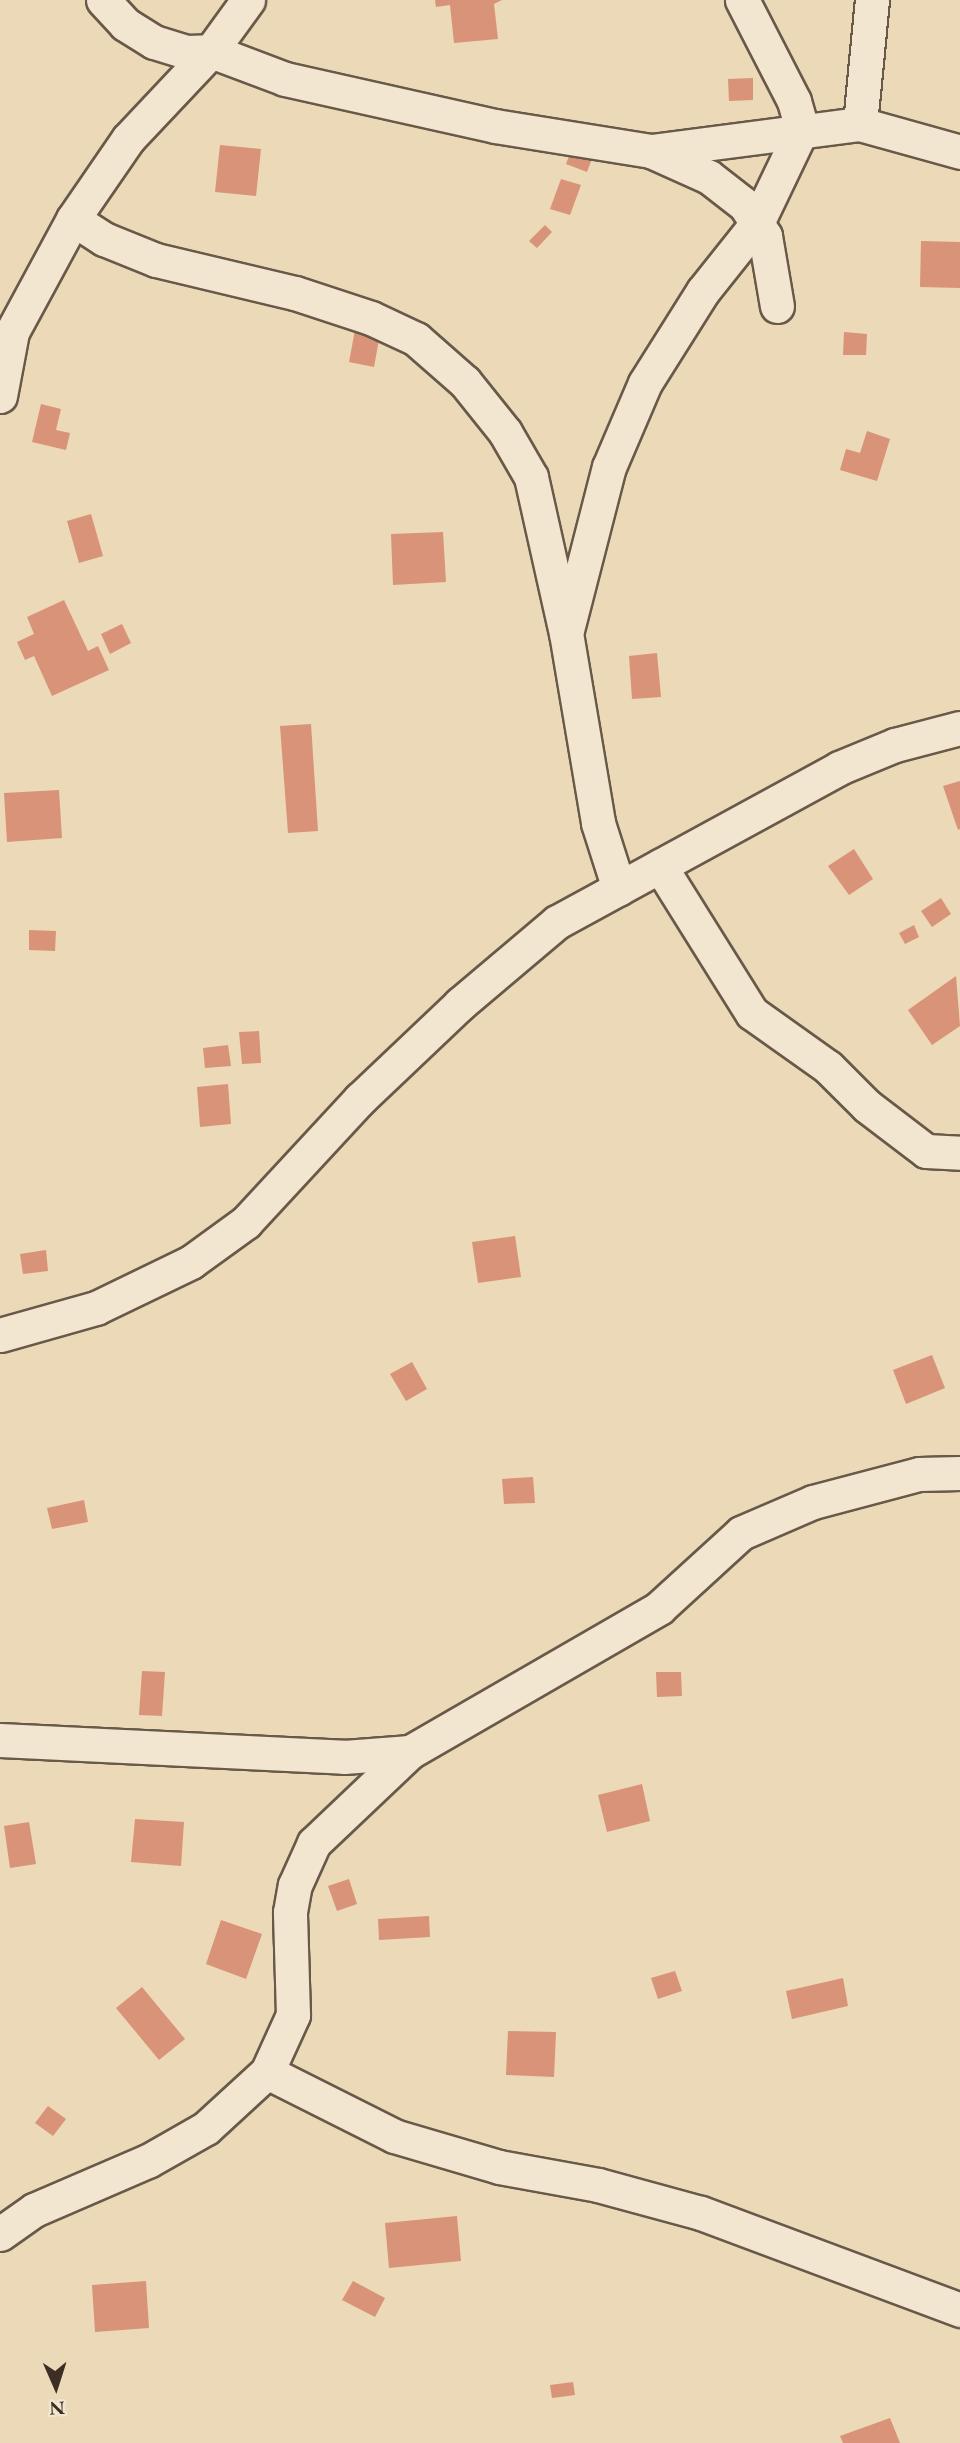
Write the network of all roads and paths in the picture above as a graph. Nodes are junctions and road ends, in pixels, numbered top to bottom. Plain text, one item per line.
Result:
1 (103, 0) edge
2 (248, 0) edge
3 (742, 0) edge
4 (872, 0) edge
5 (211, 51) junction
6 (860, 124) junction
7 (802, 129) junction
8 (651, 151) junction
9 (960, 152) edge
10 (72, 219) junction
11 (757, 223) junction
12 (777, 306) dead end
13 (0, 396) edge
14 (566, 633) junction
15 (960, 728) edge
16 (660, 866) junction
17 (619, 889) junction
18 (960, 1153) edge
19 (0, 1335) edge
20 (960, 1473) edge
21 (0, 1740) edge
22 (410, 1752) junction
23 (267, 2072) junction
24 (0, 2234) edge
25 (960, 2310) edge

1 - 5 street
2 - 5 street
3 - 7 street
4 - 6 street
5 - 8 street
5 - 10 street
6 - 7 street
6 - 9 street
7 - 8 street
7 - 11 street
8 - 11 street
10 - 13 street
10 - 14 street
11 - 12 street
11 - 14 street
14 - 17 street
15 - 16 street
16 - 17 street
16 - 18 street
17 - 19 street
20 - 22 street
21 - 22 street
22 - 23 street
23 - 24 street
23 - 25 street

